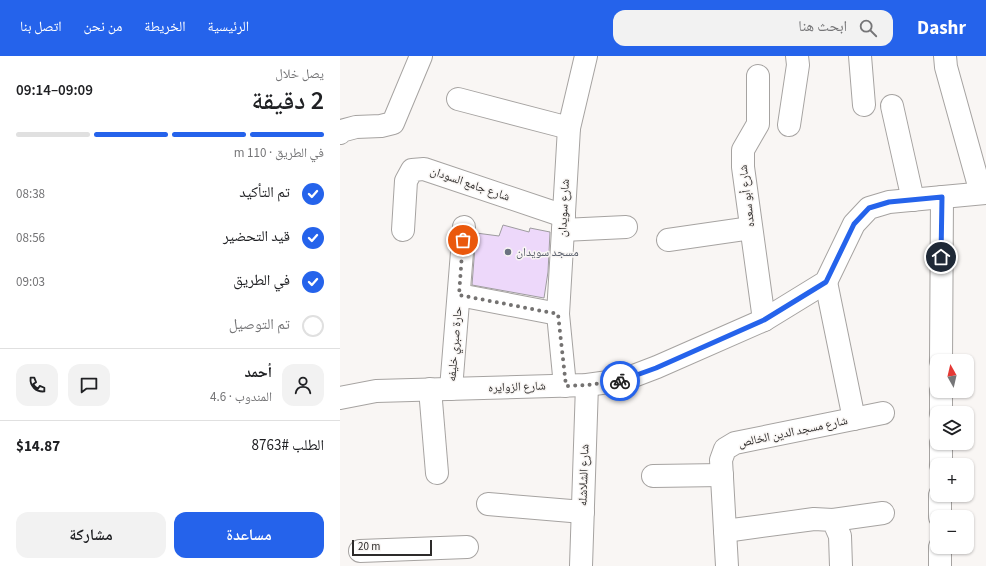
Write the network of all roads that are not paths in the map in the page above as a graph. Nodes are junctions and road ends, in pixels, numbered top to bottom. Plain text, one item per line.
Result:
1 (421, 56) edge
2 (586, 56) edge
3 (797, 56) edge
4 (860, 56) edge
5 (945, 56) edge
6 (758, 76) dead end
7 (458, 99) dead end
8 (864, 106) dead end
9 (892, 106) dead end
10 (789, 124) dead end
11 (569, 128) junction
12 (340, 133) edge
13 (984, 193) edge
14 (942, 197) junction
15 (913, 200) junction
16 (564, 223) junction
17 (464, 227) dead end
18 (626, 227) dead end
19 (751, 228) junction
20 (403, 230) dead end
21 (668, 240) dead end
22 (826, 282) junction
23 (459, 295) junction
24 (558, 314) junction
25 (764, 320) junction
26 (941, 354) edge
27 (587, 385) junction
28 (566, 386) junction
29 (440, 389) junction
30 (340, 398) edge
31 (883, 413) dead end
32 (854, 418) junction
33 (437, 474) dead end
34 (722, 475) junction
35 (653, 476) dead end
36 (488, 504) dead end
37 (583, 512) junction
38 (883, 513) dead end
39 (833, 520) junction
40 (725, 531) junction
41 (467, 547) dead end
42 (360, 552) dead end
43 (940, 554) edge
44 (428, 557) edge
45 (581, 566) edge
46 (726, 566) edge
47 (841, 566) edge
48 (940, 566) edge

1 - 12 street
2 - 11 street, شارع سويدان
3 - 10 street
4 - 8 street
5 - 13 street
6 - 19 street, شارع أبو سعده
7 - 11 street
9 - 15 street
11 - 16 street, شارع سويدان
13 - 14 street
14 - 15 street
14 - 26 street
15 - 22 street
16 - 18 street
16 - 20 street, شارع جامع السودان
16 - 24 street, شارع سويدان
17 - 23 street, حارة صبري خليفه
19 - 21 street
19 - 25 street, شارع أبو سعده
22 - 25 street, شارع الزوايره
22 - 32 street
23 - 24 street
23 - 29 street, حارة صبري خليفه
24 - 28 street, شارع سويدان
25 - 27 street, شارع الزوايره
27 - 28 street, شارع الزوايره
27 - 37 street, شارع الشلاشله
28 - 29 street, شارع الزوايره
29 - 30 street, شارع الزوايره
29 - 33 street, حارة صبري خليفه
31 - 32 street, شارع مسجد الدين الخالص
32 - 34 street, شارع مسجد الدين الخالص
34 - 35 street
34 - 40 street, شارع مسجد الدين الخالص
36 - 37 street
37 - 45 street, شارع الشلاشله
38 - 39 street
39 - 40 street
39 - 47 street
40 - 46 street, شارع مسجد الدين الخالص
41 - 44 street
42 - 44 street
43 - 48 street

